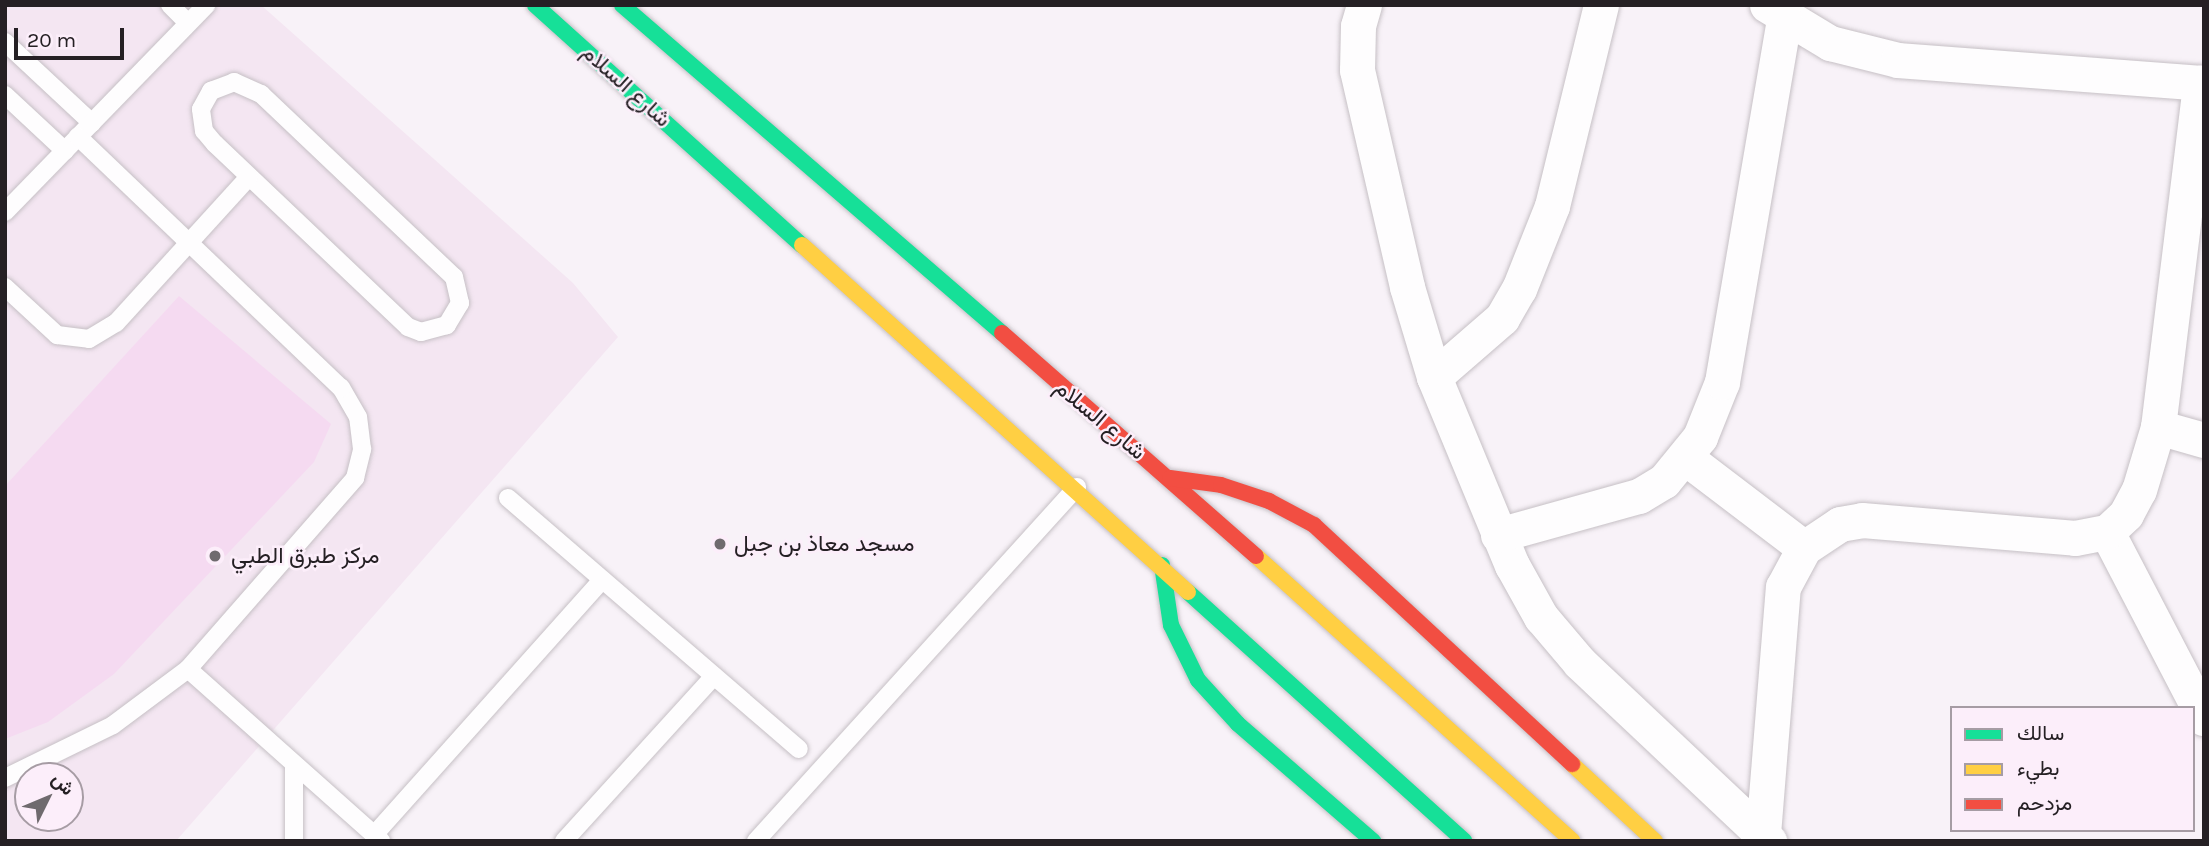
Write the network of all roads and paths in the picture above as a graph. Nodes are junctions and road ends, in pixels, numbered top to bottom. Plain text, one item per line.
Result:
1 (170, 5) edge
2 (206, 5) edge
3 (535, 5) edge
4 (622, 5) edge
5 (1601, 5) edge
6 (1354, 12) edge
7 (1775, 12) edge
8 (188, 23) junction
9 (5, 42) edge
10 (2202, 83) edge
11 (5, 94) edge
12 (92, 123) junction
13 (78, 137) junction
14 (65, 151) junction
15 (250, 177) junction
16 (5, 212) edge
17 (189, 245) junction
18 (5, 287) edge
19 (1434, 377) junction
20 (2158, 427) junction
21 (2204, 440) edge
22 (1686, 458) junction
23 (1170, 478) junction
24 (1076, 487) junction
25 (508, 498) dead end
26 (2107, 532) junction
27 (1498, 535) junction
28 (1804, 548) junction
29 (1162, 565) junction
30 (602, 580) junction
31 (188, 669) junction
32 (714, 676) junction
33 (2204, 718) edge
34 (799, 748) dead end
35 (294, 765) junction
36 (5, 778) edge
37 (1766, 837) edge
38 (378, 838) edge
39 (294, 841) edge
40 (564, 841) edge
41 (756, 841) edge
42 (1373, 841) edge
43 (1465, 841) edge
44 (1572, 841) edge
45 (1655, 841) edge

1 - 8 lane
2 - 8 lane
3 - 24 main road, شارع السلام
4 - 23 main road, شارع السلام
5 - 19 street
6 - 19 street
7 - 10 street
7 - 22 street
8 - 12 lane
9 - 12 lane
10 - 20 street
11 - 14 lane
12 - 13 lane
13 - 14 lane
13 - 17 lane
14 - 16 lane
15 - 15 lane
15 - 17 lane
17 - 18 lane
17 - 31 lane
19 - 27 street
20 - 21 street
20 - 26 street
22 - 27 street
22 - 28 street
23 - 44 main road, شارع السلام
23 - 45 main road
24 - 29 main road, شارع السلام
24 - 41 lane
25 - 30 lane
26 - 28 street
26 - 33 street
27 - 37 street
28 - 37 street
29 - 42 main road
29 - 43 main road, شارع السلام
30 - 32 lane
30 - 38 lane
31 - 35 lane
31 - 36 lane
32 - 34 lane
32 - 40 lane
35 - 38 lane
35 - 39 lane

